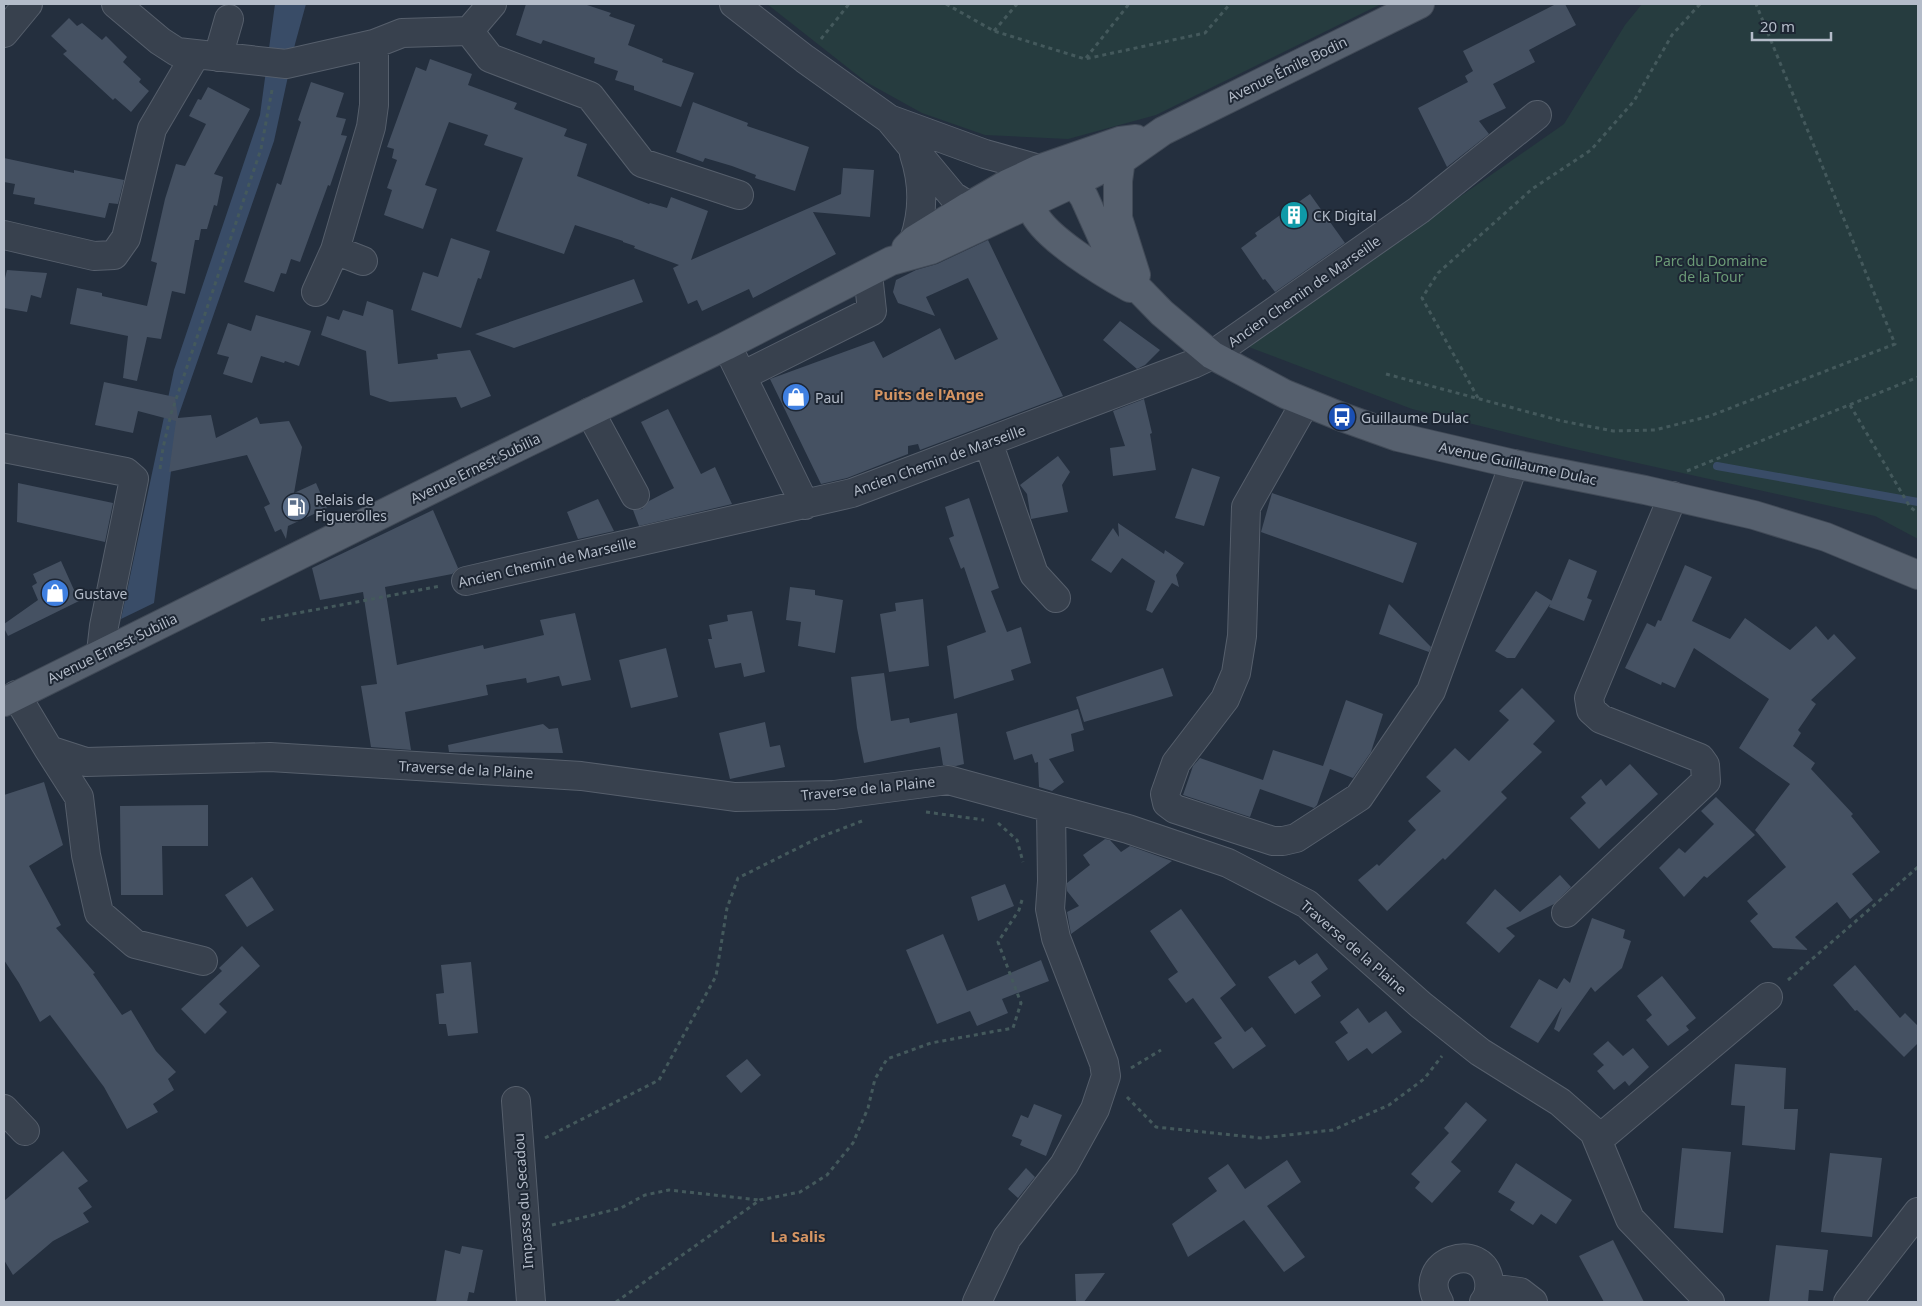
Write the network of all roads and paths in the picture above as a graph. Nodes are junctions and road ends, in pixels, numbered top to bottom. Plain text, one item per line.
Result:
1 (28, 4) edge
2 (116, 4) edge
3 (492, 4) edge
4 (734, 4) edge
5 (849, 4) edge
6 (946, 4) edge
7 (1017, 4) edge
8 (1129, 4) edge
9 (1230, 4) edge
10 (1420, 4) edge
11 (1700, 4) edge
12 (1756, 4) edge
13 (229, 19) dead end
14 (469, 31) junction
15 (994, 31) junction
16 (4, 34) edge
17 (374, 44) junction
18 (207, 56) junction
19 (805, 59) junction
20 (1085, 59) junction
21 (278, 63) junction
22 (1537, 115) dead end
23 (889, 120) junction
24 (1155, 135) junction
25 (912, 148) junction
26 (985, 154) junction
27 (1121, 159) junction
28 (1039, 169) junction
29 (1007, 184) junction
30 (1074, 184) junction
31 (739, 195) dead end
32 (1031, 202) junction
33 (969, 206) junction
34 (1002, 217) junction
35 (1047, 231) junction
36 (4, 236) edge
37 (914, 240) junction
38 (335, 250) junction
39 (363, 261) dead end
40 (880, 268) junction
41 (316, 292) dead end
42 (1144, 296) junction
43 (726, 346) junction
44 (1212, 355) junction
45 (1386, 374) dead end
46 (742, 376) junction
47 (1918, 377) edge
48 (1478, 399) junction
49 (1306, 403) junction
50 (1850, 405) junction
51 (590, 412) junction
52 (988, 442) junction
53 (4, 448) edge
54 (1514, 464) junction
55 (160, 474) dead end
56 (1645, 490) junction
57 (635, 495) dead end
58 (1673, 496) junction
59 (804, 504) junction
60 (1918, 513) edge
61 (1918, 575) edge
62 (466, 581) joint
63 (1056, 598) dead end
64 (261, 620) dead end
65 (101, 652) junction
66 (10, 698) edge
67 (49, 750) junction
68 (1051, 809) junction
69 (922, 811) dead end
70 (866, 819) dead end
71 (987, 820) dead end
72 (997, 822) dead end
73 (1024, 867) dead end
74 (1918, 867) edge
75 (1023, 893) dead end
76 (1566, 913) dead end
77 (203, 961) dead end
78 (1768, 997) joint
79 (1458, 1035) junction
80 (1106, 1076) junction
81 (516, 1101) dead end
82 (4, 1109) edge
83 (26, 1131) dead end
84 (1593, 1133) junction
85 (519, 1156) junction
86 (760, 1200) junction
87 (1918, 1212) edge
88 (551, 1225) dead end
89 (1487, 1295) edge
90 (530, 1302) edge
91 (616, 1302) edge
92 (977, 1302) edge
93 (1439, 1302) edge
94 (1533, 1302) edge
95 (1710, 1302) edge
96 (1848, 1302) edge

1 - 16 street
2 - 18 street
3 - 14 street
4 - 19 street
5 - 19 path
6 - 15 path
7 - 15 path
8 - 20 path
9 - 20 path
10 - 24 main road, Avenue Émile Bodin
11 - 48 path
12 - 48 path
13 - 18 street
14 - 17 street
14 - 31 street
15 - 20 path
17 - 21 street
17 - 38 street
18 - 21 street
18 - 36 street
19 - 23 street
21 - 55 path
22 - 44 street, Ancien Chemin de Marseille
23 - 25 street
23 - 26 street
24 - 27 main road, Avenue Émile Bodin
24 - 28 main road, Avenue Émile Bodin
25 - 33 street
25 - 37 street
26 - 28 street
26 - 29 street
27 - 30 main road, Avenue Émile Bodin
27 - 42 main road
28 - 29 main road, Avenue Émile Bodin
28 - 30 main road
28 - 32 main road
29 - 33 main road, Avenue Émile Bodin
29 - 34 street
30 - 32 main road, Avenue Émile Bodin
30 - 42 main road, Avenue Guillaume Dulac
32 - 34 main road, Avenue Émile Bodin
32 - 35 main road, Avenue Guillaume Dulac
33 - 34 street
33 - 37 main road, Avenue Ernest Subilia
34 - 35 main road, Avenue Guillaume Dulac
34 - 40 main road, Avenue Ernest Subilia
35 - 42 main road, Avenue Guillaume Dulac
37 - 40 main road, Avenue Ernest Subilia
38 - 39 street
38 - 41 street
40 - 43 main road, Avenue Ernest Subilia
40 - 46 street
42 - 44 main road, Avenue Guillaume Dulac
43 - 46 street
43 - 51 main road, Avenue Ernest Subilia
44 - 49 main road, Avenue Guillaume Dulac
44 - 52 street, Ancien Chemin de Marseille
45 - 48 path
46 - 59 street
47 - 50 path
49 - 54 main road, Avenue Guillaume Dulac
49 - 54 street
50 - 56 path
50 - 60 path
51 - 57 street
51 - 65 main road, Avenue Ernest Subilia
52 - 59 street, Ancien Chemin de Marseille
52 - 63 street
53 - 65 street
54 - 56 main road, Avenue Guillaume Dulac
56 - 58 main road, Avenue Guillaume Dulac
58 - 61 main road, Avenue Guillaume Dulac
58 - 76 street
59 - 62 street, Ancien Chemin de Marseille
62 - 64 path, Ancien Chemin de Marseille
65 - 66 main road, Avenue Ernest Subilia
66 - 67 street
67 - 68 street, Traverse de la Plaine
67 - 77 street
68 - 79 street, Traverse de la Plaine
68 - 80 street
69 - 71 path
70 - 85 path
72 - 73 path
74 - 78 path
75 - 86 path
78 - 84 street
79 - 80 path
79 - 84 street, Traverse de la Plaine
80 - 92 street
81 - 85 street, Impasse du Secadou
82 - 83 street
84 - 95 street, Traverse de la Plaine
85 - 90 street, Impasse du Secadou
86 - 88 path
86 - 91 path
87 - 96 street
89 - 93 street
89 - 94 street

